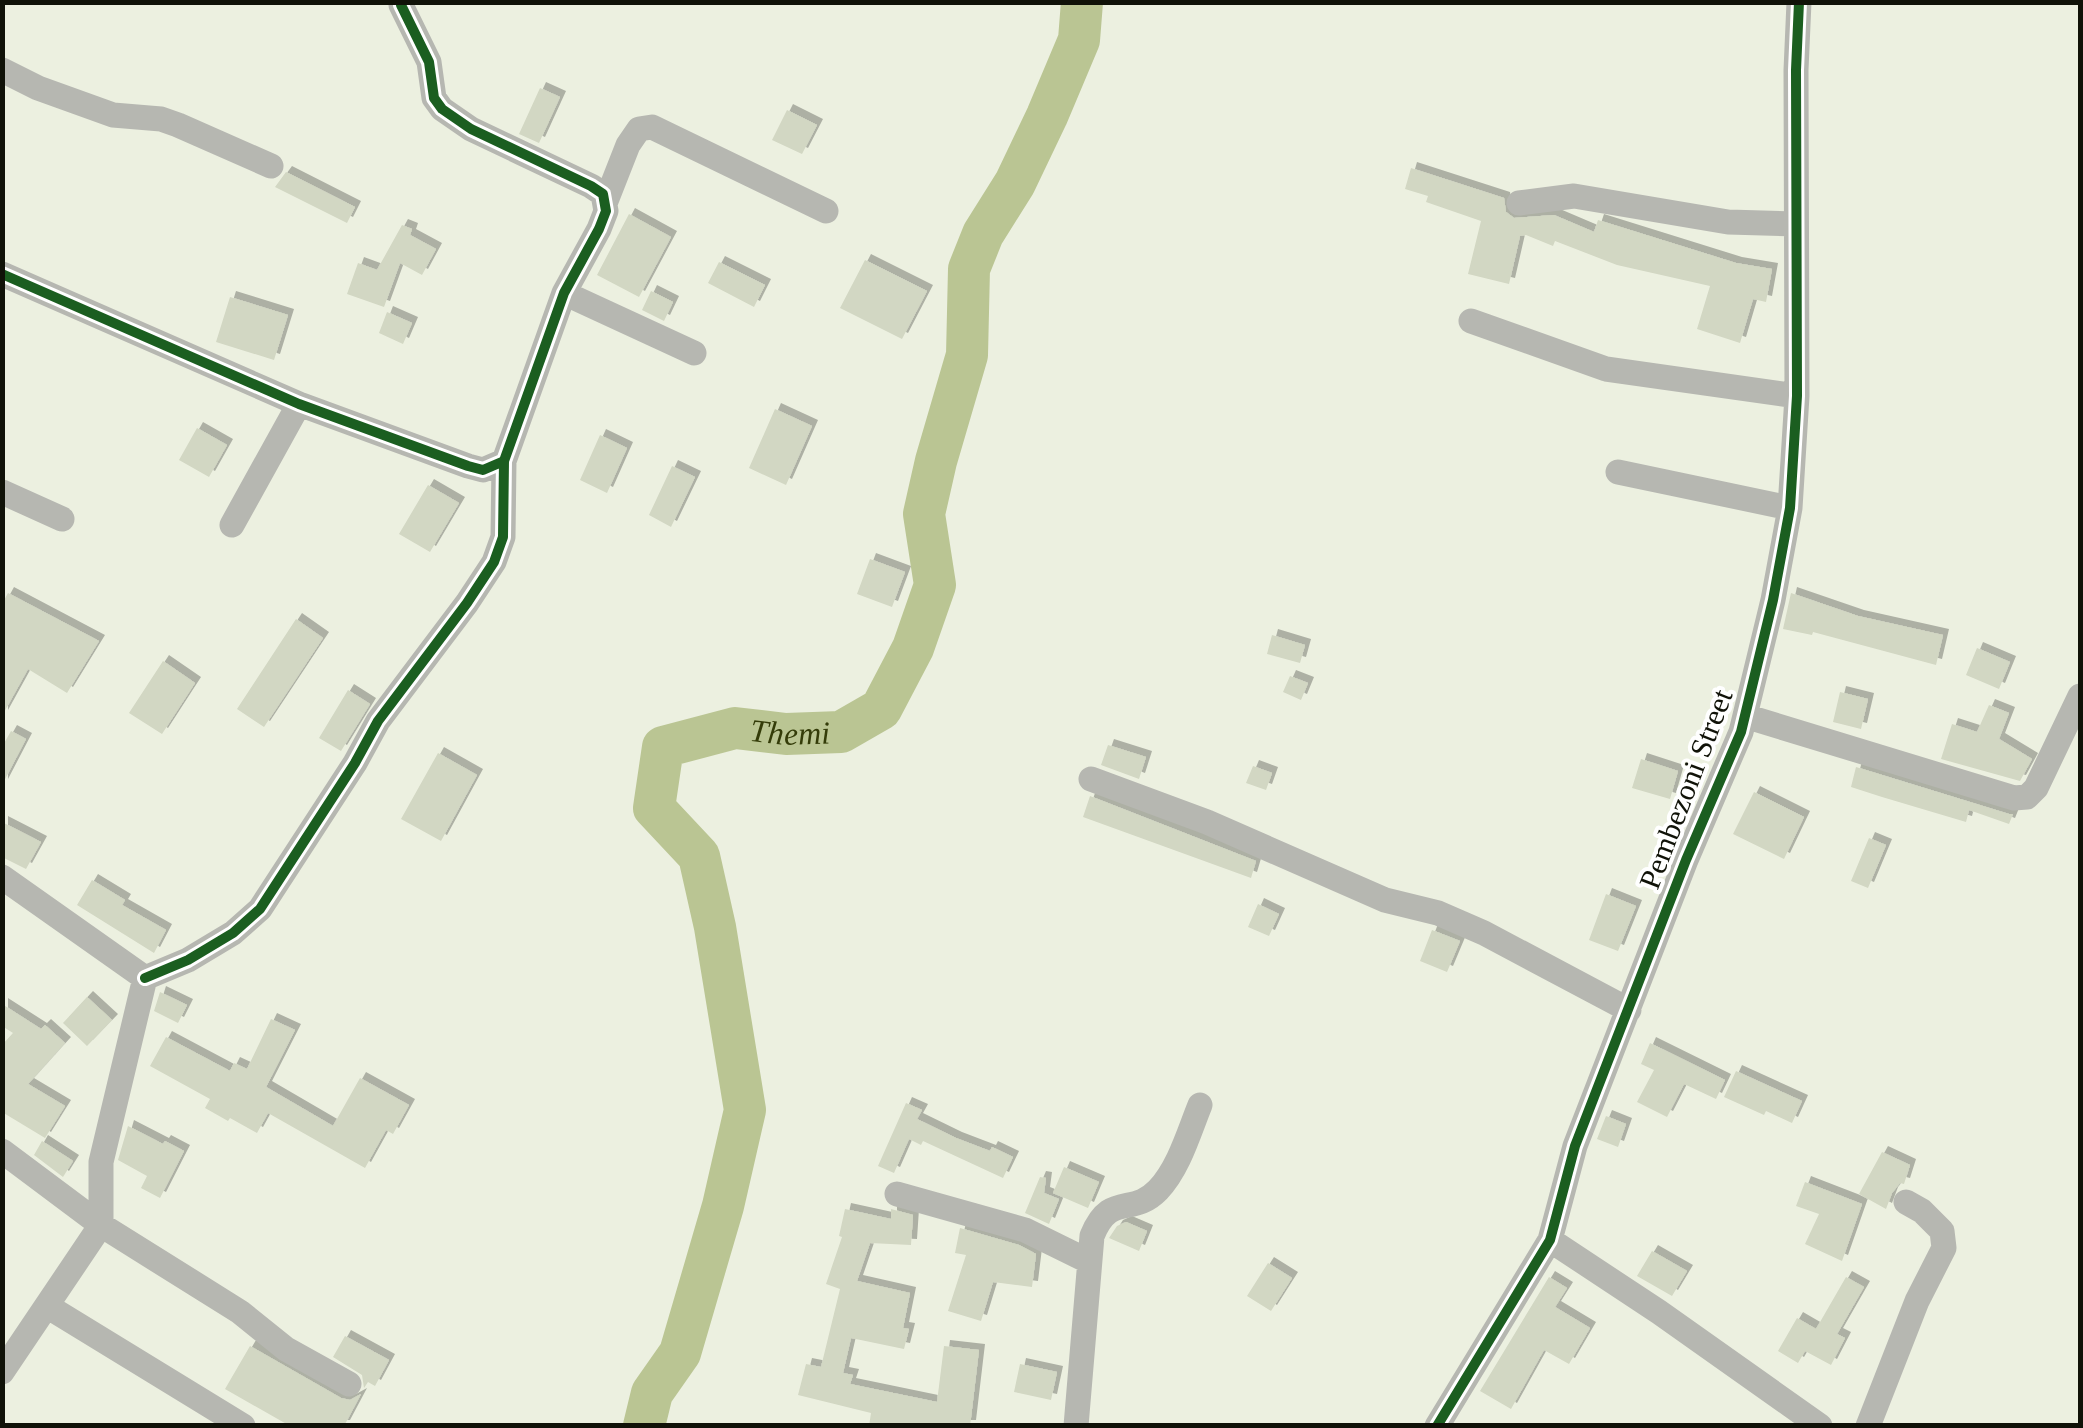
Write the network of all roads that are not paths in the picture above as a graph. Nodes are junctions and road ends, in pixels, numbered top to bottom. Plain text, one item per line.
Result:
1 (1799, 2) edge
2 (401, 4) edge
3 (2, 70) edge
4 (271, 166) dead end
5 (606, 201) junction
6 (1519, 204) dead end
7 (826, 211) dead end
8 (1796, 224) junction
9 (2, 274) edge
10 (564, 292) junction
11 (1471, 321) dead end
12 (694, 353) dead end
13 (1797, 396) junction
14 (299, 404) junction
15 (504, 461) junction
16 (1618, 472) dead end
17 (2, 492) edge
18 (1790, 508) junction
19 (62, 520) dead end
20 (232, 525) dead end
21 (2080, 696) edge
22 (1745, 716) junction
23 (1090, 779) dead end
24 (2, 877) edge
25 (145, 978) junction
26 (1629, 1010) junction
27 (1200, 1104) dead end
28 (2, 1151) edge
29 (897, 1194) dead end
30 (1906, 1202) dead end
31 (101, 1225) junction
32 (1550, 1240) junction
33 (1088, 1262) junction
34 (48, 1306) junction
35 (2, 1372) edge
36 (348, 1384) dead end
37 (243, 1426) edge
38 (1076, 1426) edge
39 (1437, 1426) edge
40 (1820, 1426) edge
41 (1868, 1426) edge

1 - 8 street, Pembezoni Street
2 - 5 street
3 - 4 street
5 - 7 street
5 - 10 street
6 - 8 street
8 - 13 street, Pembezoni Street
9 - 14 street
10 - 12 street
10 - 15 street
11 - 13 street
13 - 18 street, Pembezoni Street
14 - 15 street
14 - 20 street
15 - 25 street
16 - 18 street
17 - 19 street
18 - 22 street, Pembezoni Street
21 - 22 street
22 - 26 street, Pembezoni Street
23 - 26 street
24 - 25 street
25 - 31 street
26 - 32 street, Pembezoni Street
27 - 33 street
28 - 31 street
29 - 33 street
30 - 41 street
31 - 34 street
31 - 36 street
32 - 39 street, Pembezoni Street
32 - 40 street
33 - 38 street
34 - 35 street
34 - 37 street

